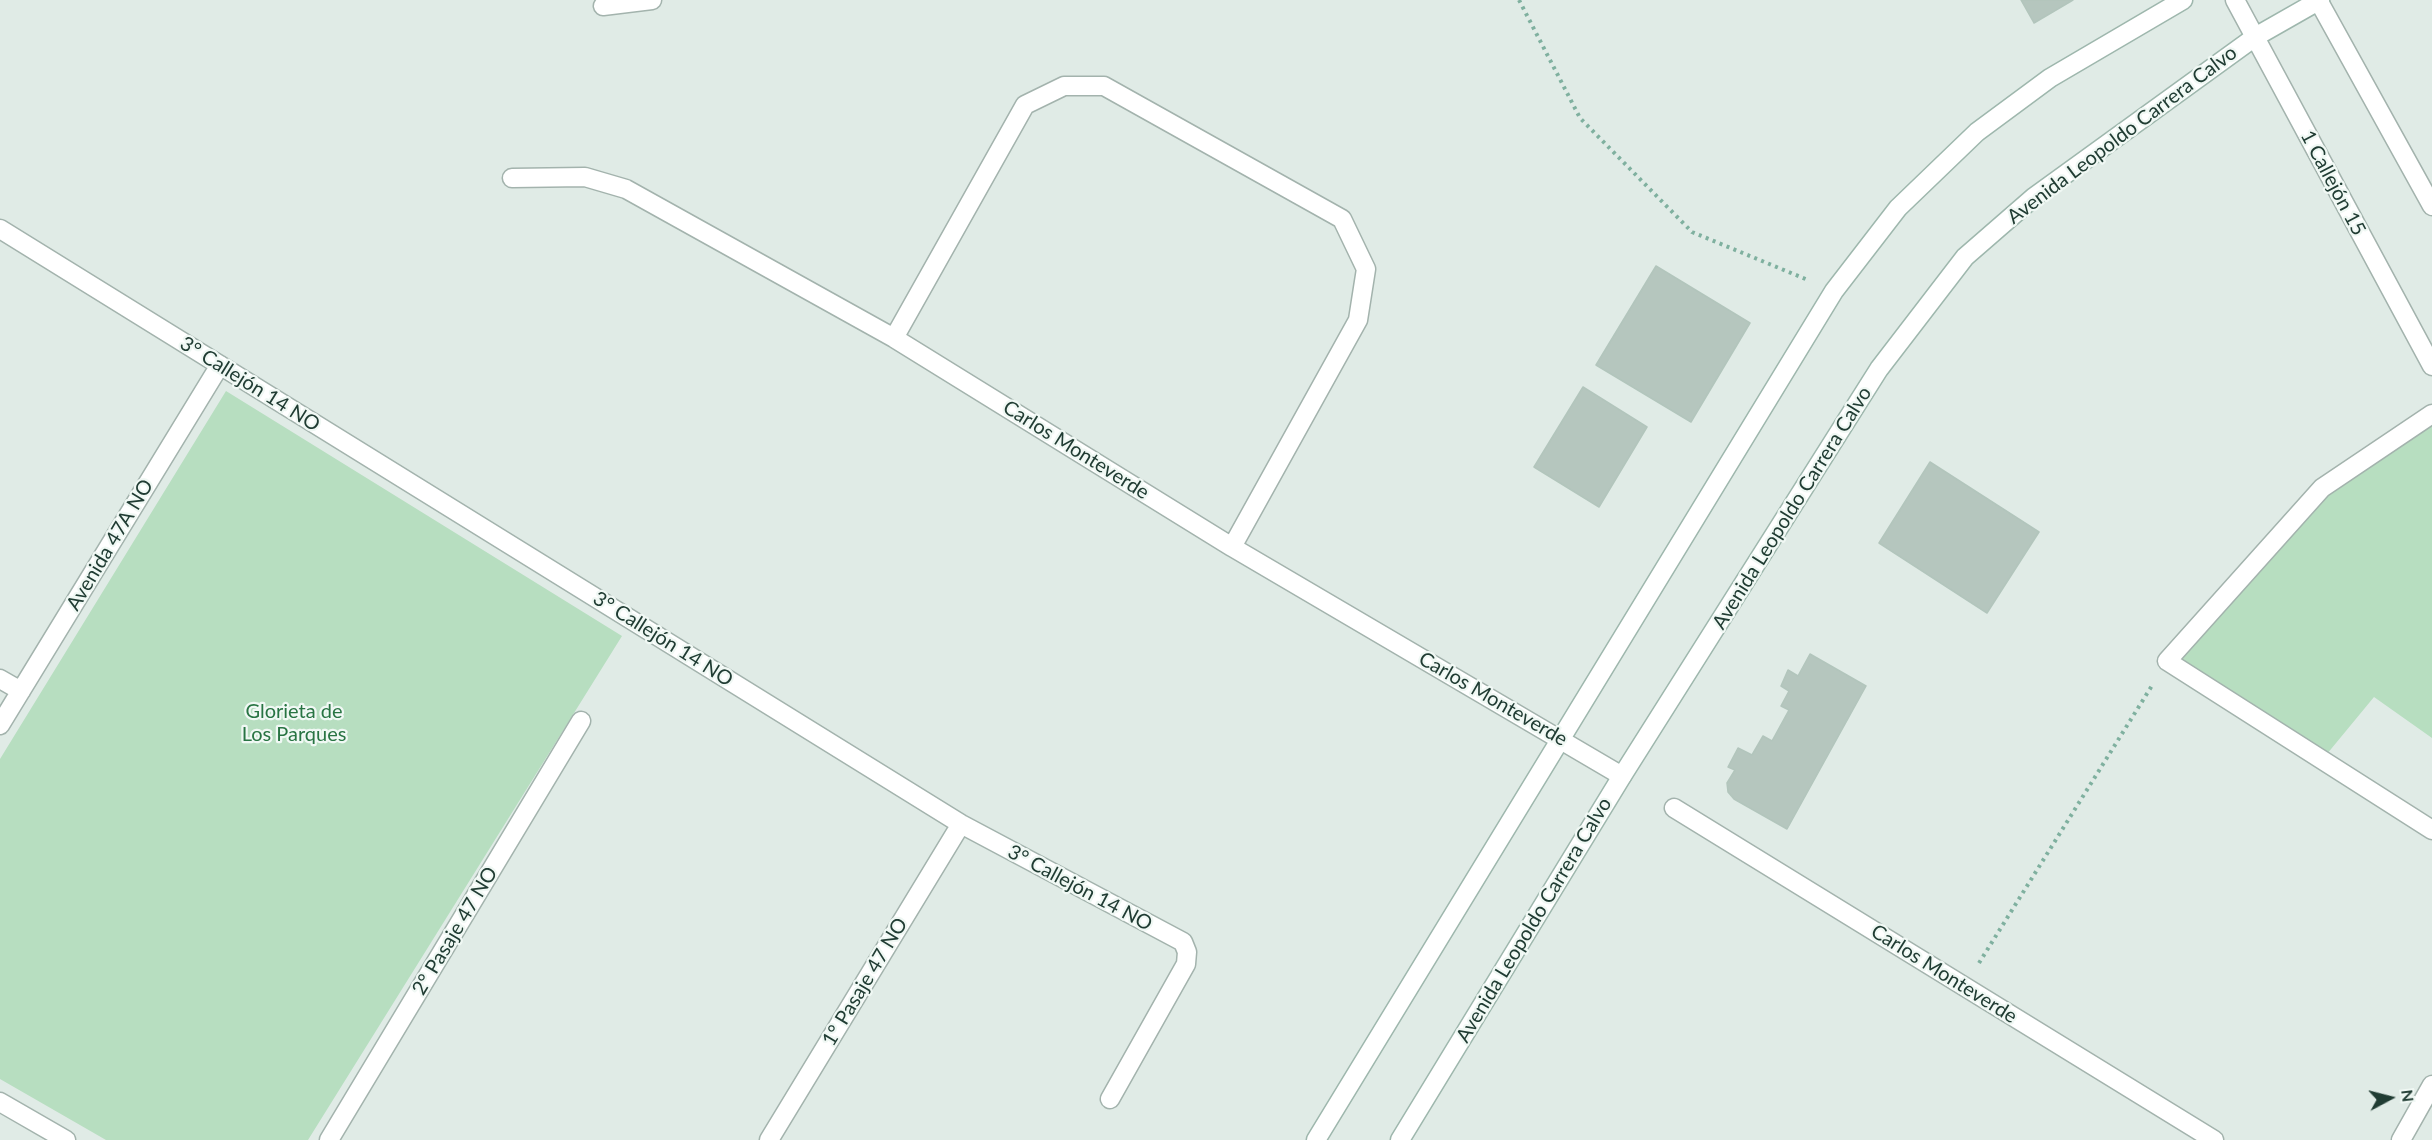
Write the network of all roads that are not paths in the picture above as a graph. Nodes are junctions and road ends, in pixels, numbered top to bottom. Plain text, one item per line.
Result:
1 (652, 0) edge
2 (2183, 0) edge
3 (2235, 0) edge
4 (2319, 0) edge
5 (603, 6) dead end
6 (2255, 37) junction
7 (512, 178) dead end
8 (2432, 206) edge
9 (0, 229) edge
10 (894, 338) junction
11 (220, 365) junction
12 (2432, 366) edge
13 (2432, 414) edge
14 (1232, 547) junction
15 (0, 679) edge
16 (21, 691) junction
17 (581, 722) dead end
18 (0, 725) edge
19 (1562, 739) junction
20 (1622, 776) junction
21 (1674, 808) dead end
22 (961, 824) junction
23 (2432, 830) edge
24 (2432, 1084) edge
25 (1110, 1100) dead end
26 (0, 1102) edge
27 (66, 1140) edge
28 (329, 1140) edge
29 (769, 1140) edge
30 (1316, 1140) edge
31 (1400, 1140) edge
32 (2214, 1140) edge
33 (2401, 1140) edge

1 - 5 street
2 - 19 street
3 - 6 street, 1 Callejón 15
4 - 6 street, Avenida Leopoldo Carrera Calvo
4 - 8 street
6 - 12 street, 1 Callejón 15
6 - 20 street, Avenida Leopoldo Carrera Calvo
7 - 10 street, Carlos Monteverde
9 - 11 street, 3° Callejón 14 NO
10 - 14 street, Carlos Monteverde
10 - 14 street
11 - 16 street, Avenida 47A NO
11 - 22 street, 3° Callejón 14 NO
13 - 23 street
14 - 19 street, Carlos Monteverde
15 - 16 street
16 - 18 street, Avenida 47A NO
17 - 28 street, 2° Pasaje 47 NO
19 - 20 street, Carlos Monteverde
19 - 30 street
20 - 31 street, Avenida Leopoldo Carrera Calvo
21 - 32 street, Carlos Monteverde
22 - 25 street, 3° Callejón 14 NO
22 - 29 street, 1° Pasaje 47 NO
24 - 33 street
26 - 27 street

